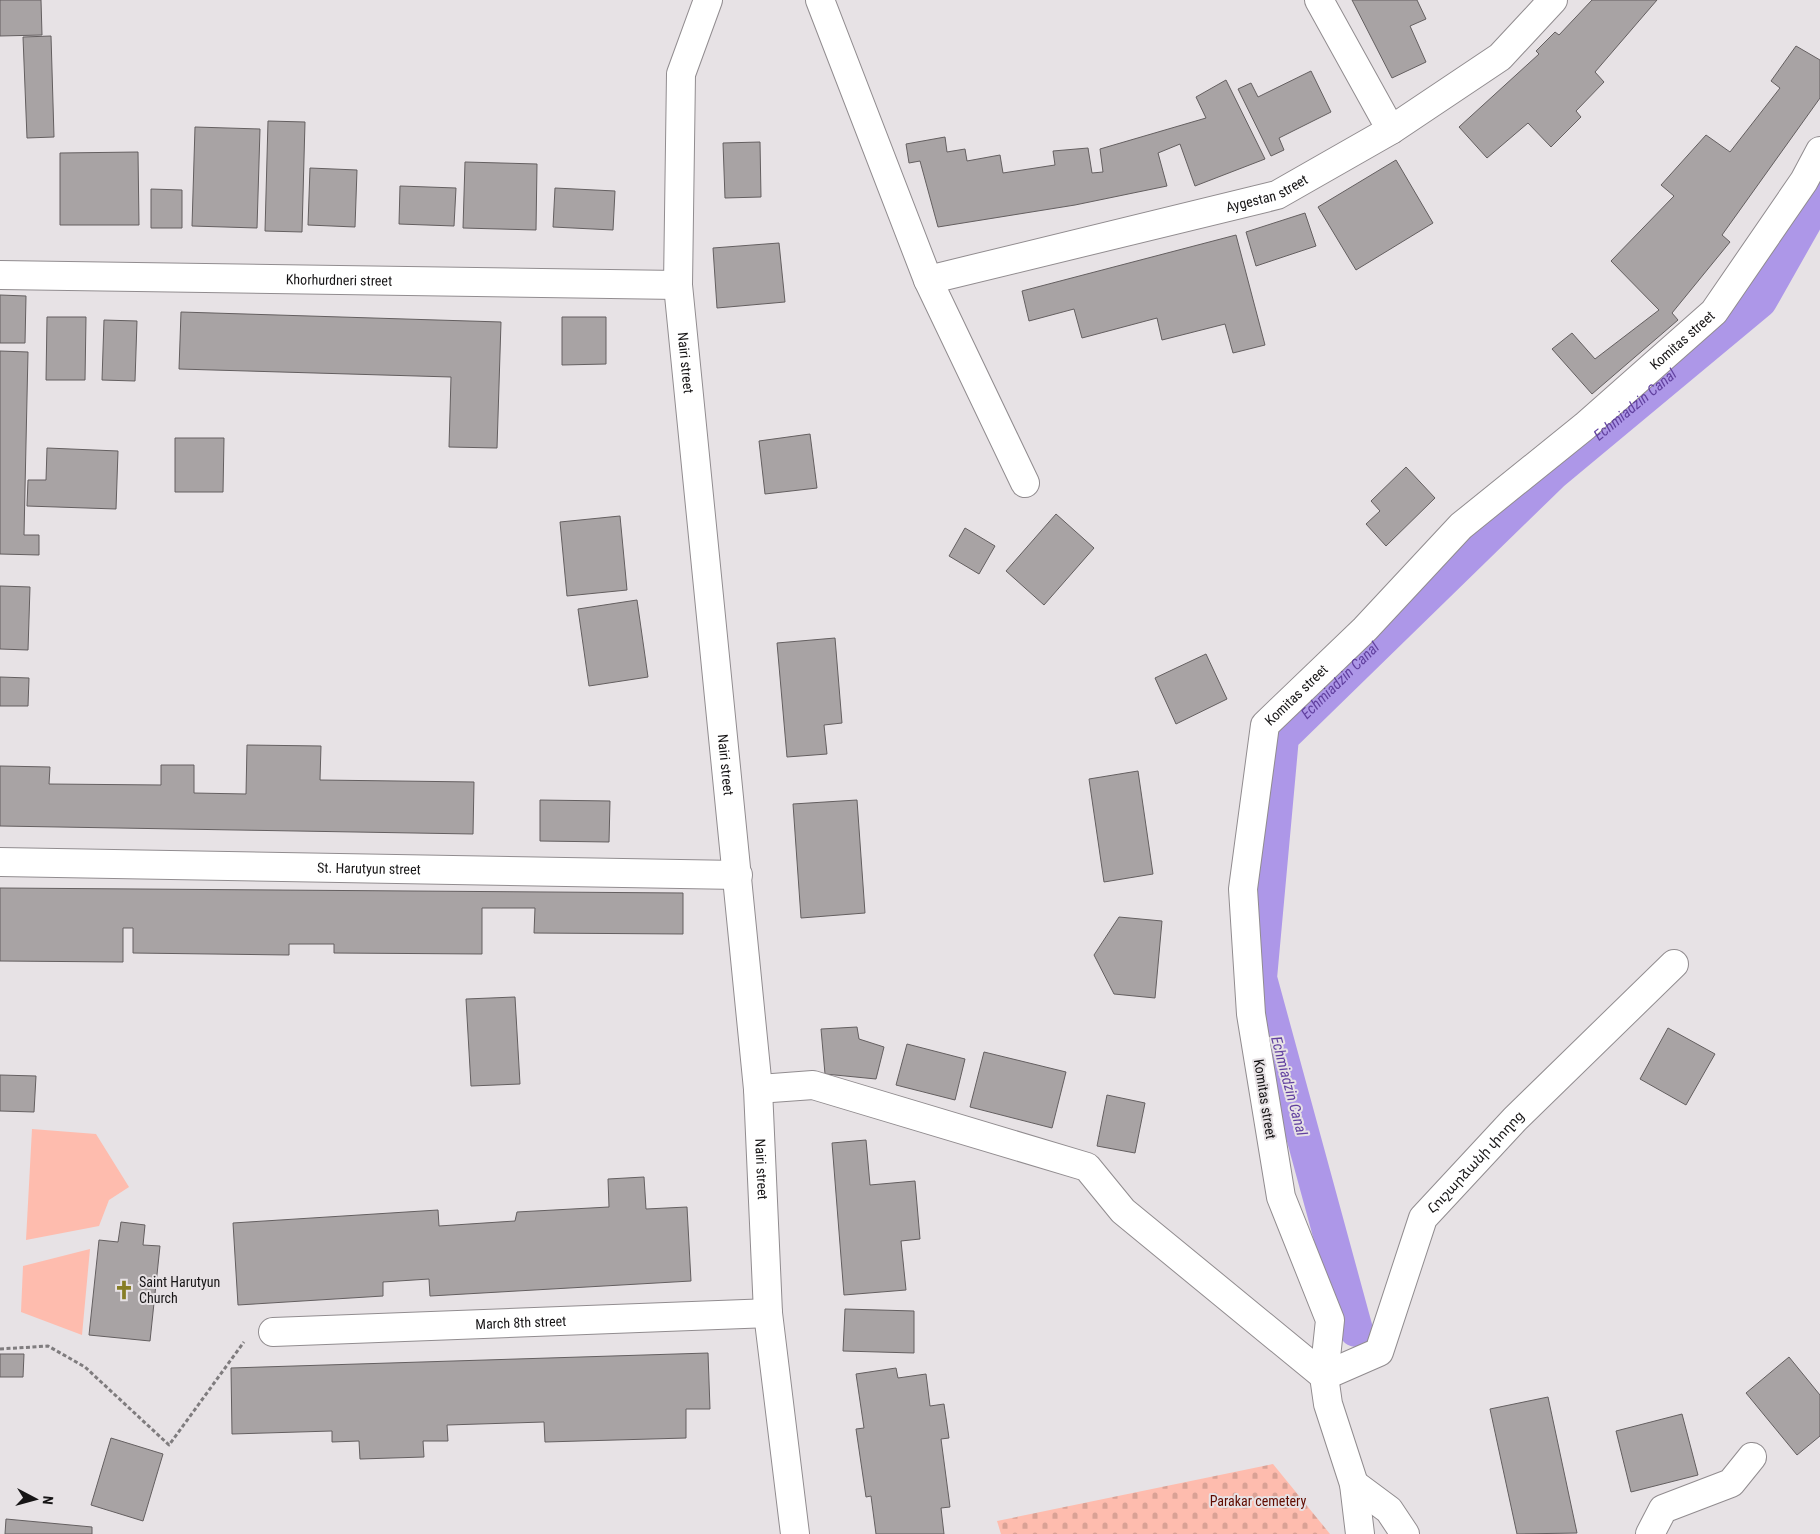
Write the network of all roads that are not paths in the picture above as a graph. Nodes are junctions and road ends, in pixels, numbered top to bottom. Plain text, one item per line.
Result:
1 (708, 0) edge
2 (820, 0) edge
3 (1320, 0) edge
4 (1553, 0) edge
5 (1391, 130) junction
6 (1820, 151) edge
7 (0, 275) edge
8 (928, 280) junction
9 (678, 285) junction
10 (1025, 483) dead end
11 (0, 862) edge
12 (738, 875) junction
13 (1674, 964) dead end
14 (758, 1089) junction
15 (768, 1313) junction
16 (273, 1332) road end
17 (1324, 1376) junction
18 (1752, 1457) dead end
19 (1354, 1484) junction
20 (795, 1534) edge
21 (1360, 1534) edge
22 (1405, 1534) edge
23 (1650, 1534) edge

1 - 9 street, Nairi street
2 - 8 street
3 - 5 street
4 - 5 street, Aygestan street
5 - 8 street, Aygestan street
6 - 17 street, Komitas street
7 - 9 street, Khorhurdneri street
8 - 10 street
9 - 12 street, Nairi street
11 - 12 street, St. Harutyun street
12 - 14 street, Nairi street
13 - 17 street, Հուշարձանի փողոց
14 - 15 street, Nairi street
14 - 17 street
15 - 16 street, March 8th street
15 - 20 street, Nairi street
17 - 19 street, Komitas street
18 - 23 street
19 - 21 street, Komitas street
19 - 22 street

